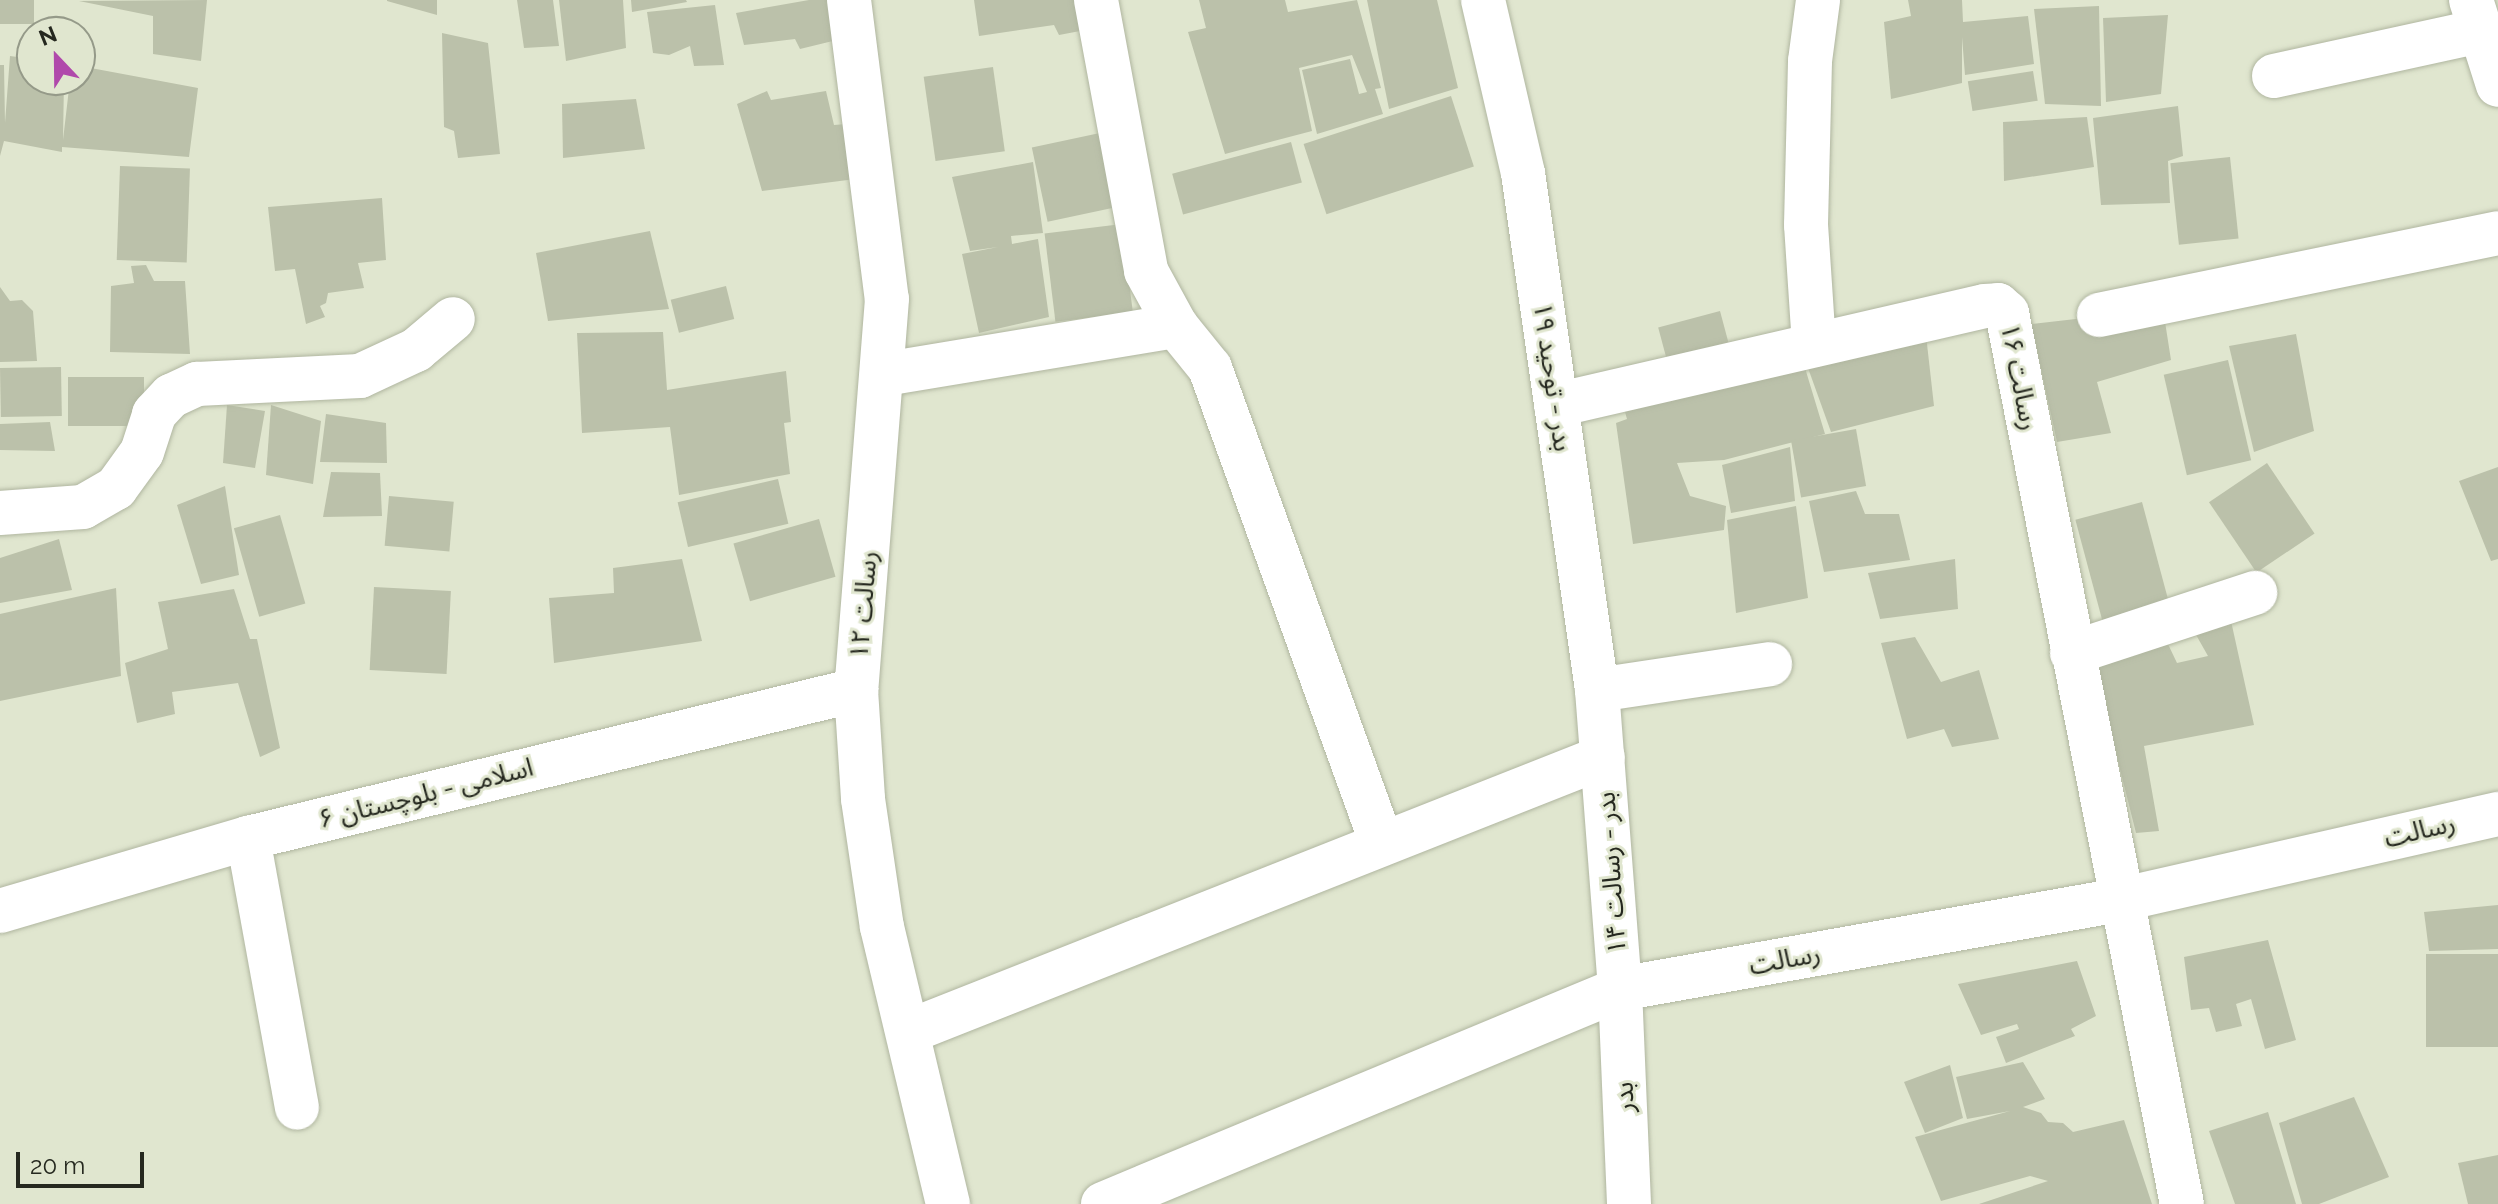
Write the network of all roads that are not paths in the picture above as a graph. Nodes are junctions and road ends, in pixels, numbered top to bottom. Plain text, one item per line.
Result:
1 (849, 0) edge
2 (1096, 0) edge
3 (1483, 0) edge
4 (1818, 0) edge
5 (2476, 16) edge
6 (2274, 76) dead end
7 (2498, 85) edge
8 (2498, 233) edge
9 (2099, 315) dead end
10 (453, 319) dead end
11 (1176, 326) junction
12 (1814, 345) junction
13 (885, 374) junction
14 (1556, 405) junction
15 (0, 513) edge
16 (2255, 593) dead end
17 (2072, 653) junction
18 (1770, 664) dead end
19 (856, 690) junction
20 (1597, 690) junction
21 (1603, 757) junction
22 (2498, 814) edge
23 (248, 838) junction
24 (1382, 844) junction
25 (2119, 900) junction
26 (0, 911) edge
27 (1620, 989) junction
28 (910, 1031) junction
29 (297, 1108) dead end
30 (948, 1204) edge
31 (1103, 1204) edge
32 (1629, 1204) edge
33 (2182, 1204) edge

1 - 13 street, رسالت ۱۲
2 - 11 street
3 - 14 street, بدر - توحید ۱۹
4 - 12 street
5 - 6 street
5 - 7 street
8 - 9 street
10 - 15 street
11 - 13 street
11 - 24 street
12 - 14 street, رسالت ۱۶
12 - 17 street, رسالت ۱۶
13 - 19 street, رسالت ۱۲
14 - 20 street, بدر - توحید ۱۹
16 - 17 street
17 - 25 street, رسالت ۱۶
18 - 20 street
19 - 23 street, اسلامی - بلوچستان ۶
19 - 28 street, رسالت ۱۲
20 - 21 street, بدر - توحید ۱۹
21 - 24 street
21 - 27 street, بدر - رسالت ۱۴
22 - 25 street, رسالت
23 - 26 street, اسلامی - بلوچستان ۶
23 - 29 street
24 - 28 street
25 - 27 street, رسالت
25 - 33 street, رسالت ۱۶
27 - 31 street, رسالت
27 - 32 street, بدر
28 - 30 street, رسالت ۱۲

